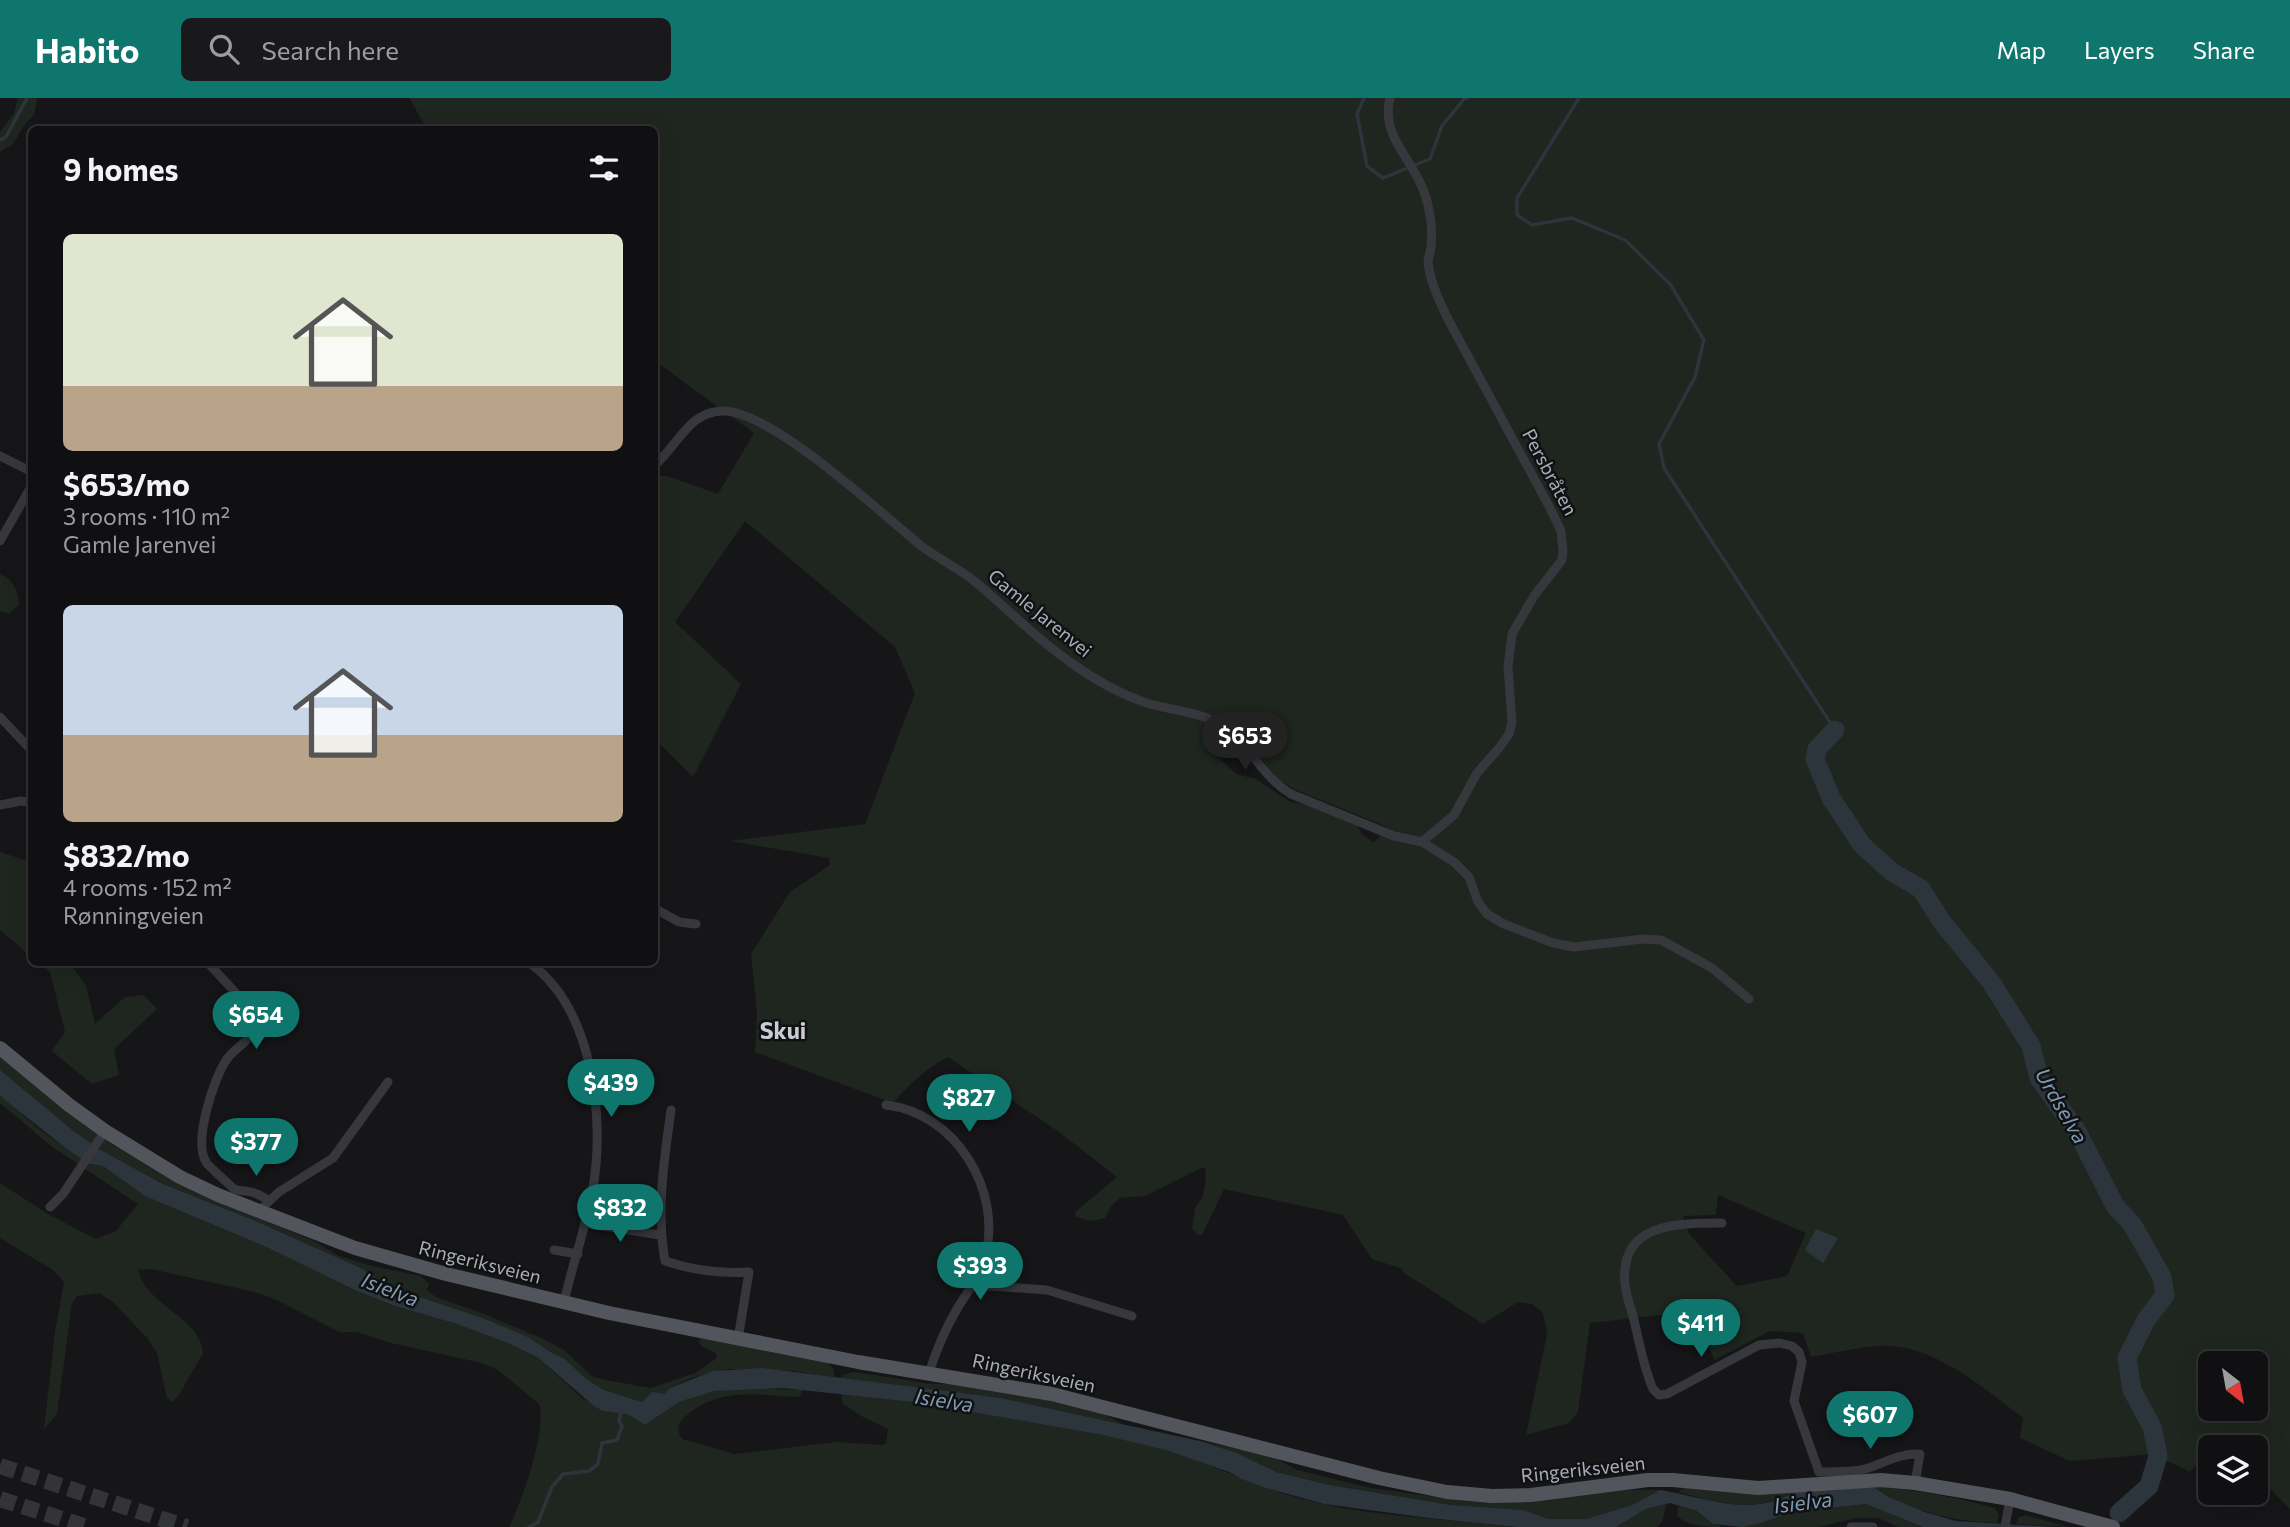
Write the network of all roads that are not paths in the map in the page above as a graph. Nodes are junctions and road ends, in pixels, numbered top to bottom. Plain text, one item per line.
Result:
1 (1390, 98) edge
2 (0, 456) edge
3 (658, 463) edge
4 (28, 470) edge
5 (28, 492) edge
6 (0, 541) edge
7 (0, 717) edge
8 (28, 747) edge
9 (28, 802) edge
10 (0, 805) edge
11 (1422, 842) junction
12 (658, 910) edge
13 (696, 925) dead end
14 (212, 966) edge
15 (533, 966) edge
16 (1749, 999) dead end
17 (0, 1048) edge
18 (388, 1082) dead end
19 (886, 1105) dead end
20 (671, 1110) dead end
21 (105, 1131) junction
22 (50, 1207) dead end
23 (265, 1207) junction
24 (585, 1223) junction
25 (1722, 1223) dead end
26 (660, 1235) junction
27 (554, 1250) dead end
28 (578, 1254) junction
29 (975, 1284) junction
30 (564, 1302) junction
31 (1132, 1316) dead end
32 (738, 1339) junction
33 (929, 1373) junction
34 (1915, 1483) junction
35 (2010, 1499) junction
36 (2006, 1522) edge
37 (1851, 1527) edge
38 (1873, 1527) edge
39 (2113, 1527) edge

1 - 11 street, Persbråten
2 - 4 street
3 - 11 street, Gamle Jarenvei
5 - 6 street
7 - 8 street
9 - 10 street
11 - 16 street, Gamle Jarenvei
12 - 13 street
14 - 23 street
15 - 24 street
17 - 21 main road, Ringeriksveien
18 - 23 street
19 - 29 street
20 - 26 street
21 - 22 street
21 - 23 main road, Ringeriksveien
23 - 30 main road, Ringeriksveien
24 - 26 street
24 - 28 street
25 - 34 street
26 - 32 street
27 - 28 street
28 - 30 street
29 - 31 street
29 - 33 street
30 - 32 main road, Ringeriksveien
32 - 33 main road, Ringeriksveien
33 - 34 main road, Ringeriksveien
34 - 35 main road, Ringeriksveien
35 - 36 street
35 - 39 main road, Ringeriksveien
37 - 38 street

